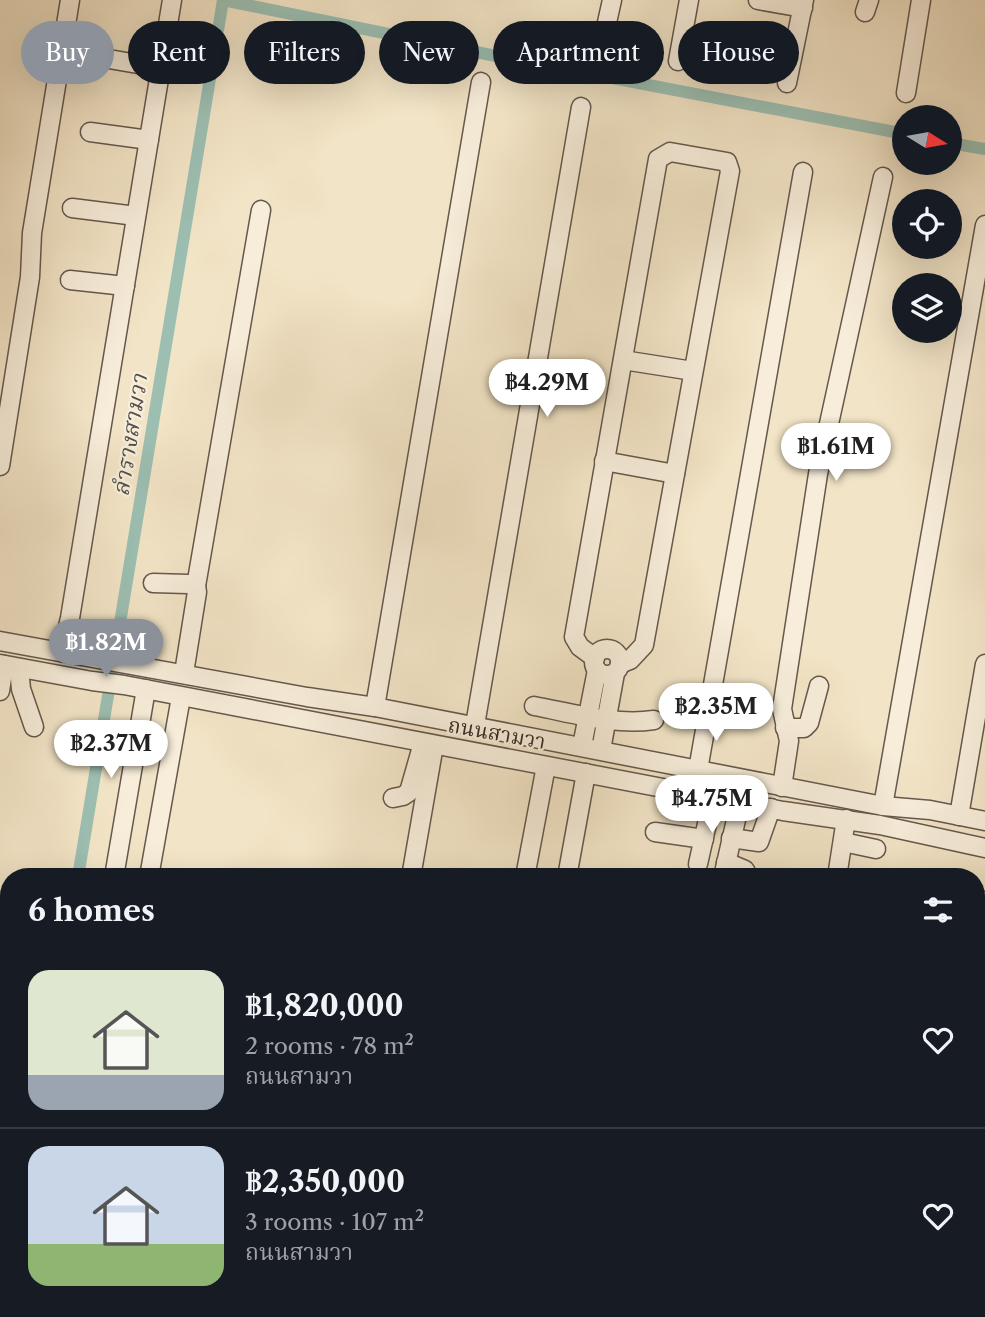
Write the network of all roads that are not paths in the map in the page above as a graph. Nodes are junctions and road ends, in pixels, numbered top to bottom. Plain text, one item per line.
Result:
1 (70, 0) edge
2 (172, 0) edge
3 (612, 0) edge
4 (690, 0) edge
5 (758, 0) edge
6 (921, 0) edge
7 (804, 4) edge
8 (169, 21) edge
9 (607, 21) edge
10 (686, 21) edge
11 (799, 29) edge
12 (481, 82) dead end
13 (158, 84) edge
14 (906, 93) dead end
15 (581, 107) dead end
16 (90, 132) dead end
17 (149, 140) junction
18 (803, 172) dead end
19 (883, 177) dead end
20 (72, 208) dead end
21 (261, 210) dead end
22 (136, 216) junction
23 (985, 225) edge
24 (70, 280) dead end
25 (125, 286) junction
26 (623, 360) junction
27 (693, 371) junction
28 (604, 461) junction
29 (0, 466) edge
30 (675, 474) junction
31 (152, 583) dead end
32 (196, 586) junction
33 (0, 641) edge
34 (62, 652) junction
35 (985, 664) edge
36 (8, 665) edge
37 (607, 666) junction
38 (184, 673) junction
39 (819, 686) dead end
40 (146, 689) junction
41 (0, 691) edge
42 (181, 696) junction
43 (307, 697) junction
44 (534, 706) dead end
45 (375, 707) junction
46 (587, 716) junction
47 (302, 719) junction
48 (607, 719) junction
49 (654, 720) dead end
50 (475, 725) junction
51 (34, 727) dead end
52 (785, 728) junction
53 (433, 745) junction
54 (582, 746) junction
55 (601, 750) junction
56 (546, 766) junction
57 (694, 769) junction
58 (586, 773) junction
59 (782, 787) junction
60 (713, 797) junction
61 (393, 798) dead end
62 (740, 802) junction
63 (883, 806) junction
64 (771, 808) junction
65 (959, 816) junction
66 (846, 819) junction
67 (985, 821) edge
68 (655, 832) dead end
69 (732, 838) junction
70 (704, 839) junction
71 (843, 842) junction
72 (985, 848) edge
73 (876, 849) dead end
74 (698, 864) dead end
75 (116, 868) edge
76 (151, 868) edge
77 (412, 868) edge
78 (422, 868) edge
79 (527, 868) edge
80 (569, 868) edge
81 (725, 868) edge
82 (839, 868) edge

1 - 29 street
2 - 8 street
3 - 9 street
4 - 10 street
5 - 7 street
6 - 14 street
7 - 11 street
12 - 45 street
13 - 17 street
15 - 50 street
16 - 17 street
17 - 22 street
18 - 57 street
19 - 52 street
20 - 22 street
21 - 32 street
22 - 25 street
23 - 63 street
24 - 25 street
25 - 34 street
26 - 27 street
26 - 27 street
26 - 28 street
27 - 30 street
28 - 30 street
28 - 37 street
30 - 37 street
31 - 32 street
32 - 38 street
33 - 34 street, ถนนสามวา
34 - 38 street, ถนนสามวา
35 - 65 street
36 - 40 street, ถนนสามวา
36 - 41 street
36 - 51 street
37 - 46 street
37 - 48 street
38 - 43 street, ถนนสามวา
39 - 52 street
40 - 42 street, ถนนสามวา
40 - 75 street
42 - 47 street, ถนนสามวา
42 - 76 street
43 - 45 street, ถนนสามวา
43 - 47 street
44 - 46 street
45 - 50 street, ถนนสามวา
46 - 48 street
46 - 54 street
47 - 53 street, ถนนสามวา
48 - 49 street
48 - 55 street
50 - 54 street, ถนนสามวา
52 - 59 street
53 - 56 street, ถนนสามวา
53 - 61 street
53 - 77 street
53 - 78 street
54 - 55 street, ถนนสามวา
55 - 57 street, ถนนสามวา
56 - 58 street, ถนนสามวา
56 - 79 street
57 - 59 street, ถนนสามวา
58 - 60 street, ถนนสามวา
58 - 80 street
59 - 63 street, ถนนสามวา
60 - 62 street, ถนนสามวา
60 - 70 street
62 - 64 street, ถนนสามวา
62 - 69 street
63 - 65 street, ถนนสามวา
64 - 66 street, ถนนสามวา
64 - 69 street
65 - 67 street, ถนนสามวา
66 - 71 street
66 - 72 street, ถนนสามวา
68 - 70 street
69 - 81 street
70 - 74 street
71 - 73 street
71 - 82 street

